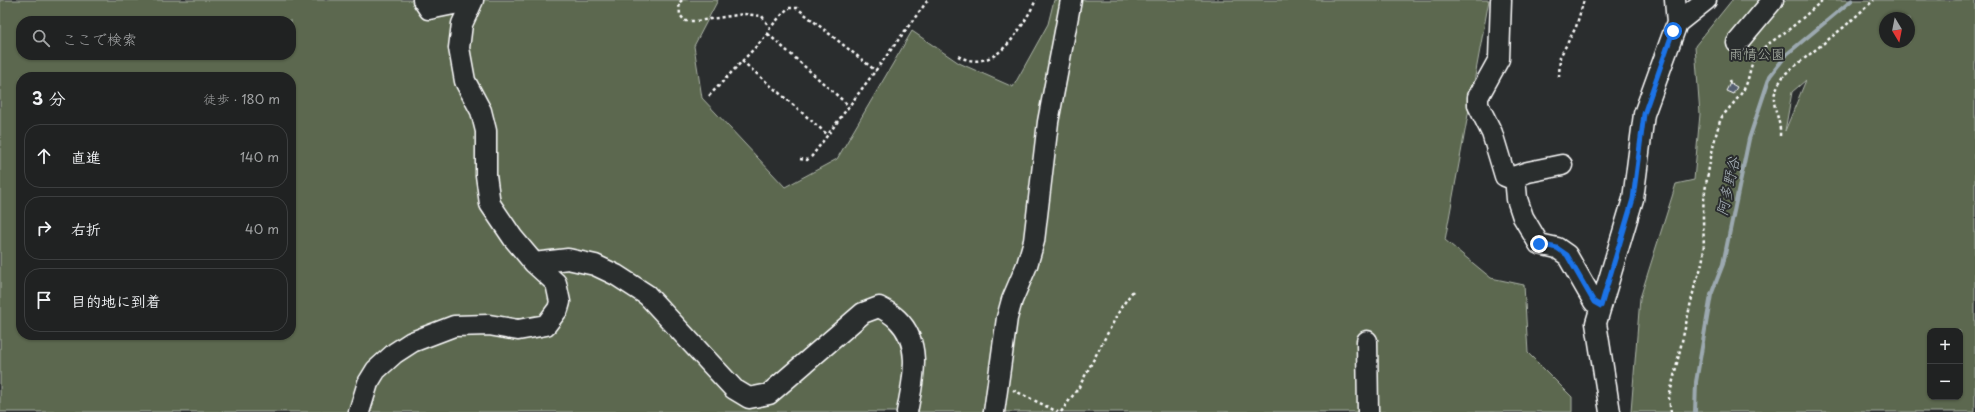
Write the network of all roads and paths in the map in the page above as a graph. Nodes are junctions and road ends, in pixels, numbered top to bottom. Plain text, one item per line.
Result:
1 (423, 0) edge
2 (473, 0) edge
3 (682, 0) edge
4 (928, 0) edge
5 (1036, 0) edge
6 (1071, 0) edge
7 (1501, 0) edge
8 (1584, 0) edge
9 (1675, 0) edge
10 (1706, 0) edge
11 (1773, 0) edge
12 (1823, 0) edge
13 (1874, 0) edge
14 (1676, 23) junction
15 (770, 28) junction
16 (768, 34) junction
17 (1737, 43) dead end
18 (958, 56) dead end
19 (742, 61) junction
20 (876, 71) junction
21 (1559, 77) dead end
22 (709, 96) dead end
23 (849, 106) junction
24 (828, 135) junction
25 (1780, 136) dead end
26 (800, 159) dead end
27 (1562, 165) dead end
28 (1515, 176) junction
29 (534, 263) junction
30 (1133, 291) dead end
31 (1601, 306) junction
32 (1367, 341) dead end
33 (999, 383) junction
34 (359, 412) edge
35 (907, 412) edge
36 (994, 412) edge
37 (1058, 412) edge
38 (1061, 412) edge
39 (1368, 412) edge
40 (1610, 412) edge
41 (1671, 412) edge

1 - 2 street
2 - 29 street
3 - 15 path
4 - 20 path
5 - 18 path
6 - 33 street
7 - 28 street
8 - 21 path
9 - 14 street
10 - 14 street
11 - 17 street
12 - 41 path
13 - 25 path
14 - 31 street
15 - 16 path
15 - 20 path
16 - 19 path
16 - 23 path
19 - 22 path
19 - 24 path
20 - 23 path
23 - 24 path
24 - 26 path
27 - 28 street
28 - 31 street
29 - 34 street
29 - 35 street
30 - 38 path
31 - 40 street
32 - 39 street
33 - 36 street
33 - 37 path

